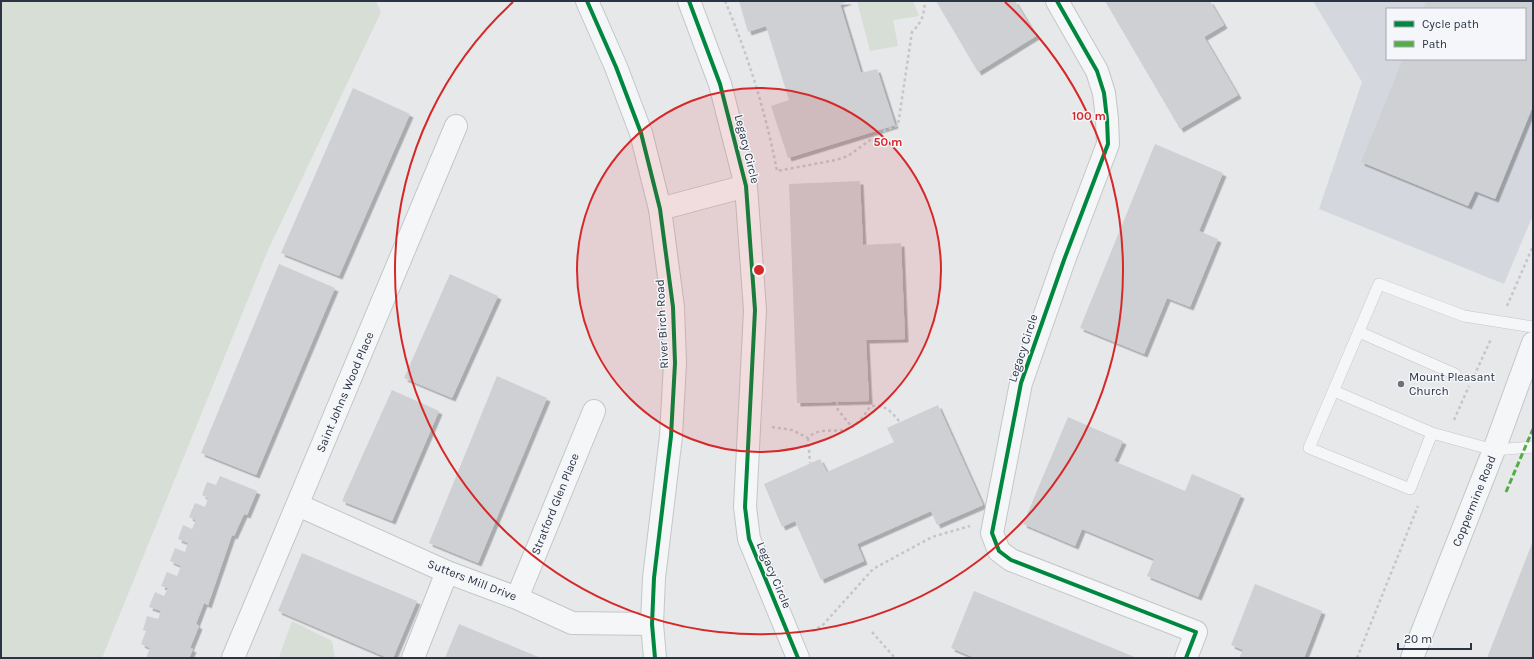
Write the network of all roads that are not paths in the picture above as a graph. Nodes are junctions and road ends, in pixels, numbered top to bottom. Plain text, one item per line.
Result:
1 (587, 1) edge
2 (689, 1) edge
3 (1057, 1) edge
4 (456, 126) dead end
5 (746, 186) junction
6 (660, 209) junction
7 (1533, 327) edge
8 (1359, 332) junction
9 (1533, 343) edge
10 (1455, 374) dead end
11 (1334, 391) junction
12 (594, 411) dead end
13 (1432, 433) junction
14 (1533, 447) edge
15 (1494, 450) junction
16 (298, 505) junction
17 (447, 572) junction
18 (517, 598) junction
19 (652, 624) junction
20 (795, 649) edge
21 (233, 658) edge
22 (414, 658) edge
23 (655, 658) edge
24 (1186, 658) edge
25 (1412, 658) edge

1 - 6 street, River Birch Road
2 - 5 street, Legacy Circle
3 - 24 street, Legacy Circle
4 - 16 street, Saint Johns Wood Place
5 - 6 street
5 - 20 street, Legacy Circle
6 - 19 street, River Birch Road
7 - 8 lane
8 - 10 lane
8 - 11 lane
9 - 15 street, Coppermine Road
11 - 13 lane
11 - 13 lane
12 - 18 street, Stratford Glen Place
13 - 15 lane
14 - 15 lane
15 - 25 street, Coppermine Road
16 - 17 street, Sutters Mill Drive
16 - 21 street, Saint Johns Wood Place
17 - 18 street, Sutters Mill Drive
17 - 22 street
18 - 19 street, Sutters Mill Drive
19 - 23 street, River Birch Road

